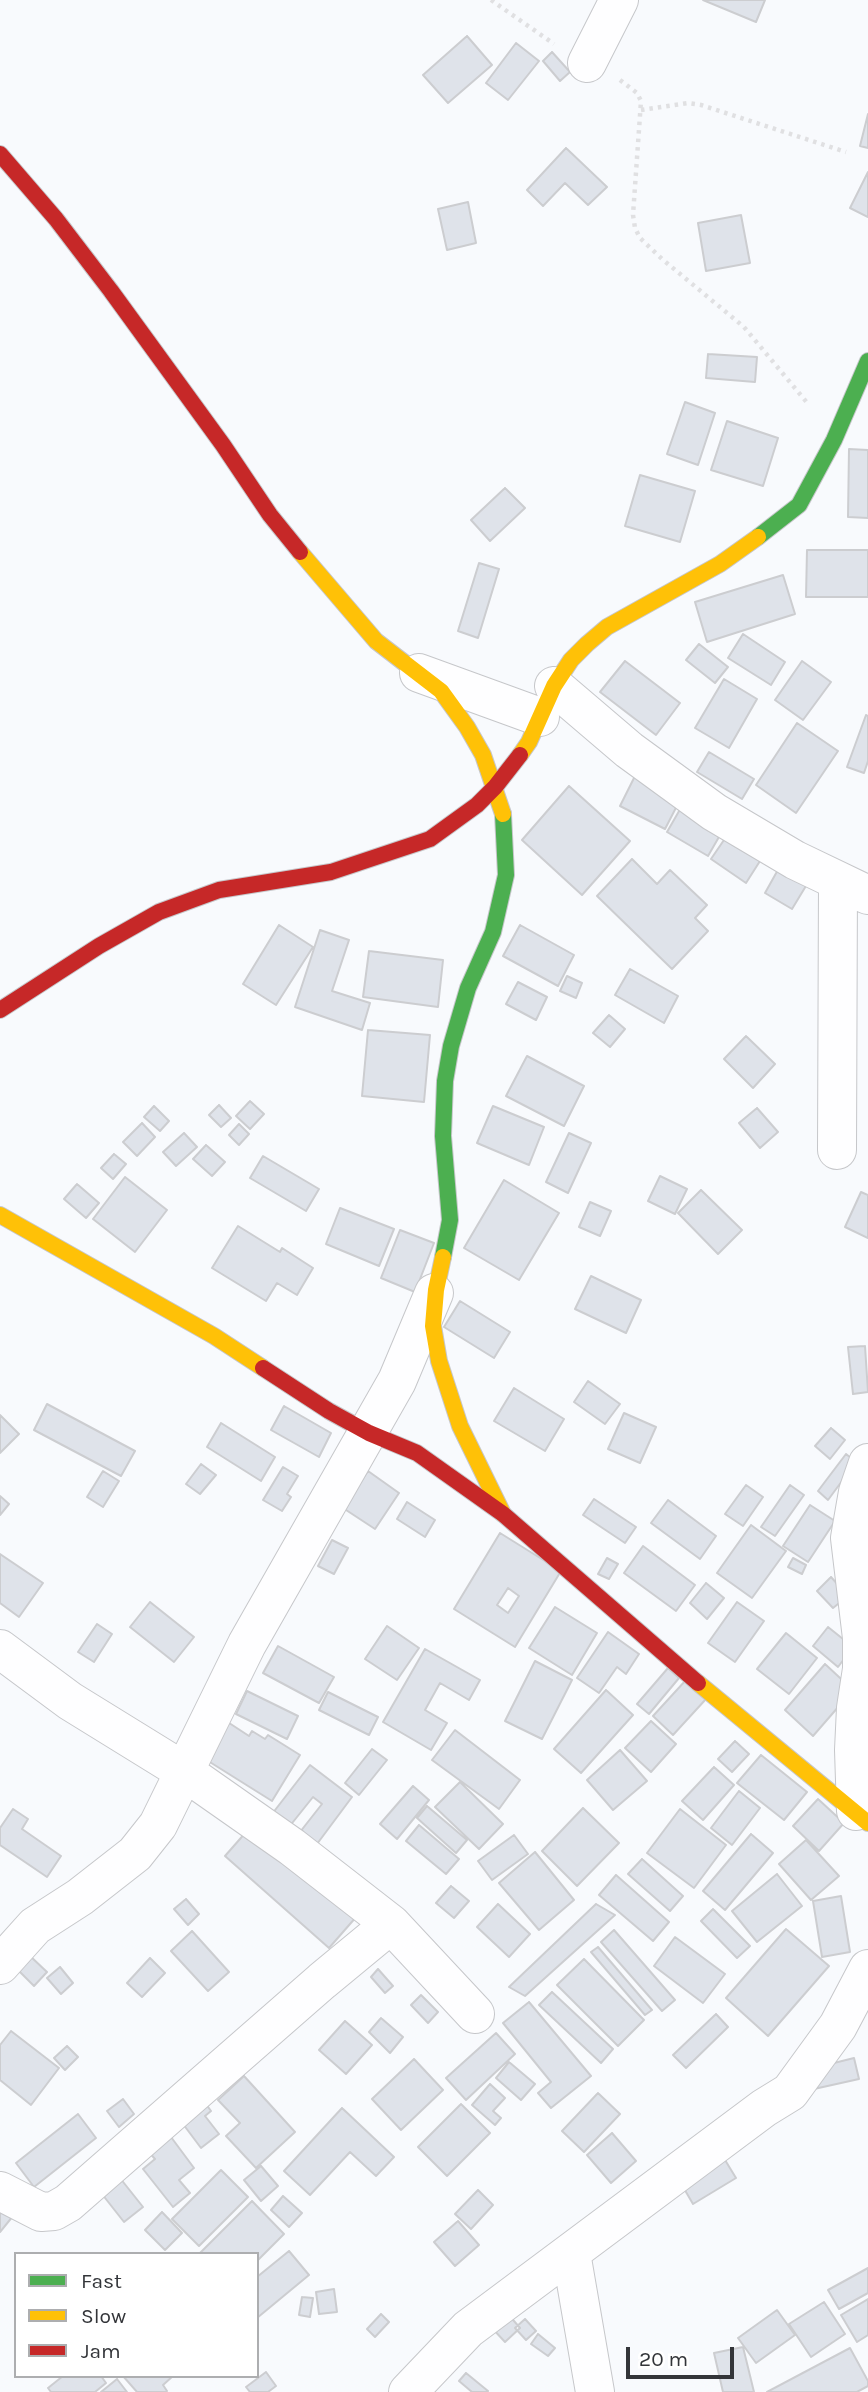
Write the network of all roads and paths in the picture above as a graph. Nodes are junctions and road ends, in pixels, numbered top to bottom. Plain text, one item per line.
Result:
1 (491, 0) edge
2 (619, 0) edge
3 (587, 63) junction
4 (641, 110) junction
5 (846, 152) dead end
6 (0, 154) edge
7 (868, 361) edge
8 (834, 440) junction
9 (419, 673) junction
10 (547, 701) junction
11 (495, 787) junction
12 (853, 888) edge
13 (0, 1010) edge
14 (837, 1150) dead end
15 (0, 1215) edge
16 (436, 1290) junction
17 (369, 1433) junction
18 (868, 1463) edge
19 (503, 1514) junction
20 (0, 1649) edge
21 (185, 1772) junction
22 (862, 1817) edge
23 (391, 1924) junction
24 (0, 1965) edge
25 (868, 1969) edge
26 (475, 2014) dead end
27 (0, 2191) edge
28 (571, 2253) junction
29 (408, 2392) edge
30 (595, 2392) edge

1 - 3 path
2 - 3 street
3 - 4 path
4 - 5 path
4 - 8 path
6 - 9 street
7 - 8 street
8 - 10 street
9 - 10 street
9 - 11 street
10 - 11 street
10 - 12 street
11 - 13 street
11 - 16 street
12 - 14 street
15 - 17 street
16 - 17 street
16 - 19 street
17 - 19 street
17 - 21 street
18 - 22 street
19 - 22 street
20 - 21 street
21 - 23 street
21 - 24 street
23 - 26 street
23 - 27 street
25 - 28 street
28 - 29 street
28 - 30 street

